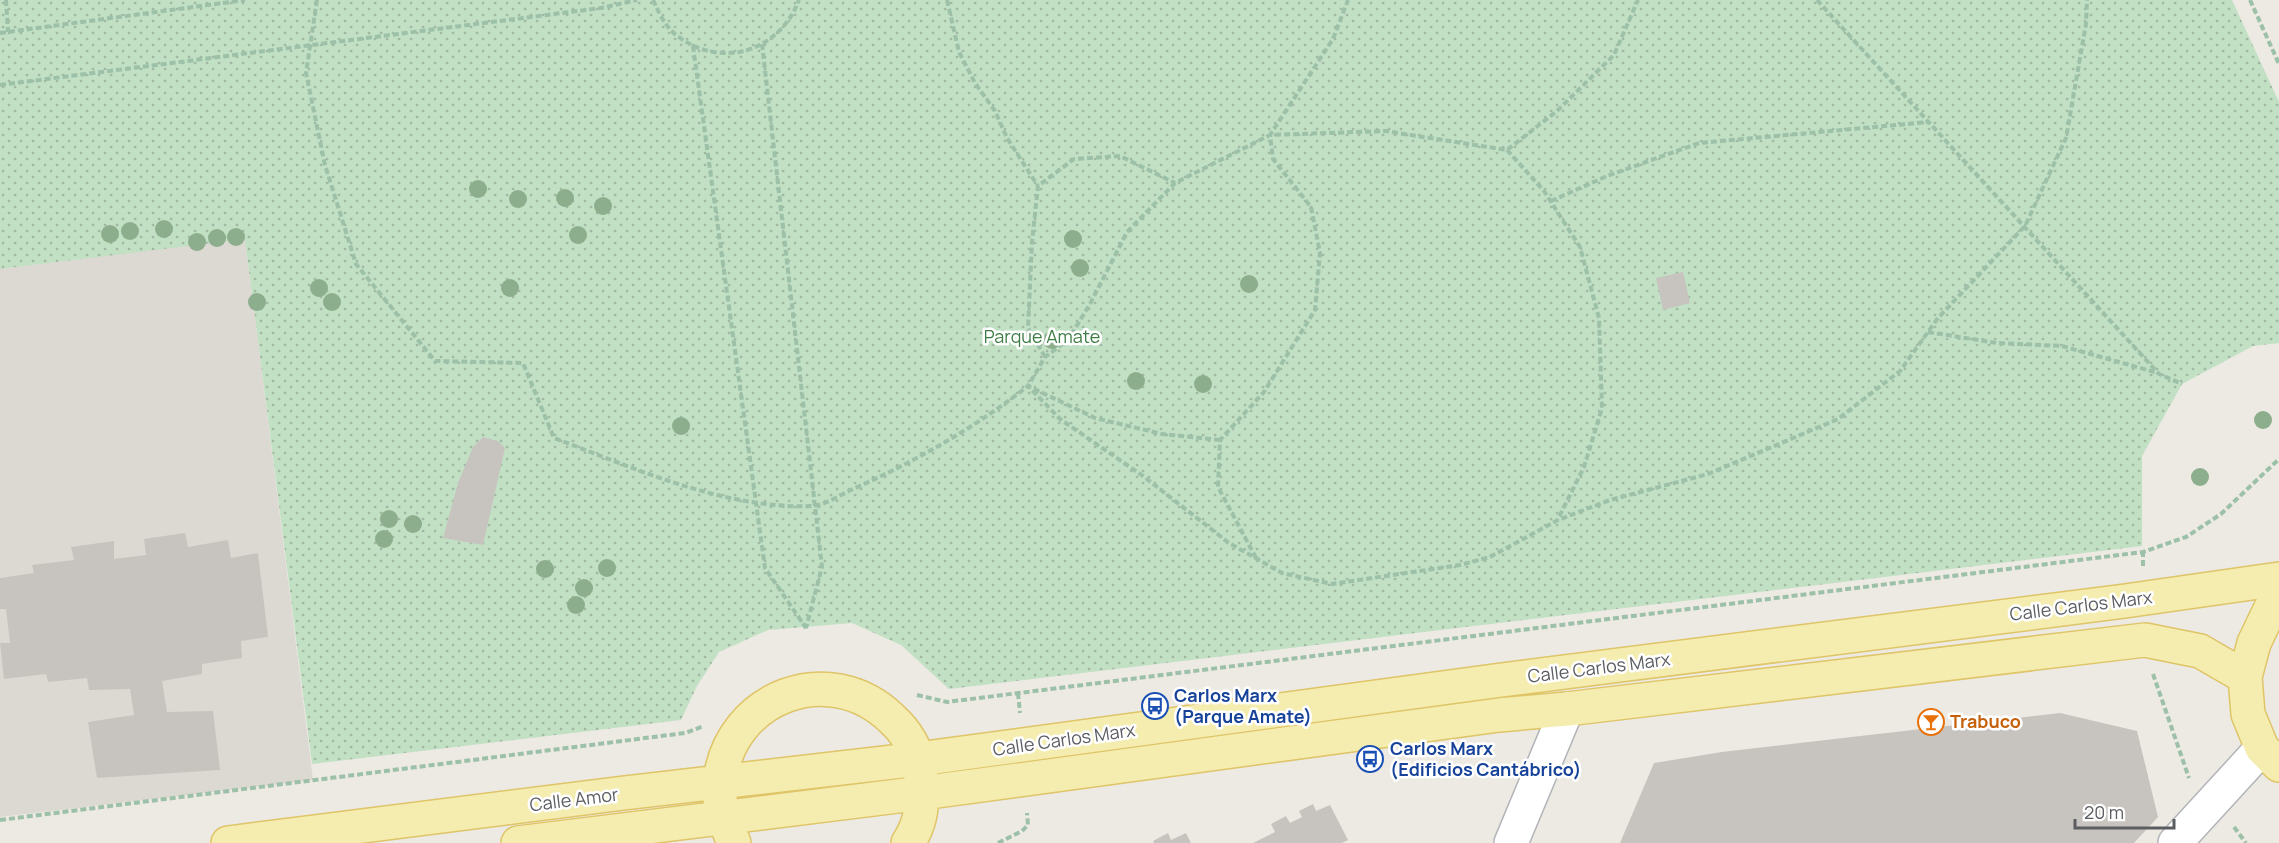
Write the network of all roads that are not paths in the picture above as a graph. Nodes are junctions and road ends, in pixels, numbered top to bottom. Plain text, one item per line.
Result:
1 (2279, 579) edge
2 (2279, 591) edge
3 (2245, 676) junction
4 (1567, 709) junction
5 (2271, 757) edge
6 (919, 759) junction
7 (720, 783) junction
8 (922, 793) junction
9 (729, 830) edge
10 (911, 839) edge
11 (228, 843) edge
12 (518, 843) edge
13 (1511, 843) edge
14 (2175, 843) edge

1 - 6 main road, Calle Carlos Marx
2 - 3 main road
3 - 4 main road, Calle Carlos Marx
3 - 5 main road
4 - 8 main road, Calle Carlos Marx
4 - 13 street
5 - 14 street
6 - 7 main road, Calle Amor
6 - 7 main road
6 - 8 main road
7 - 9 main road
7 - 11 main road, Calle Amor
8 - 9 main road, Calle Amor
8 - 10 main road
9 - 12 main road, Calle Amor

